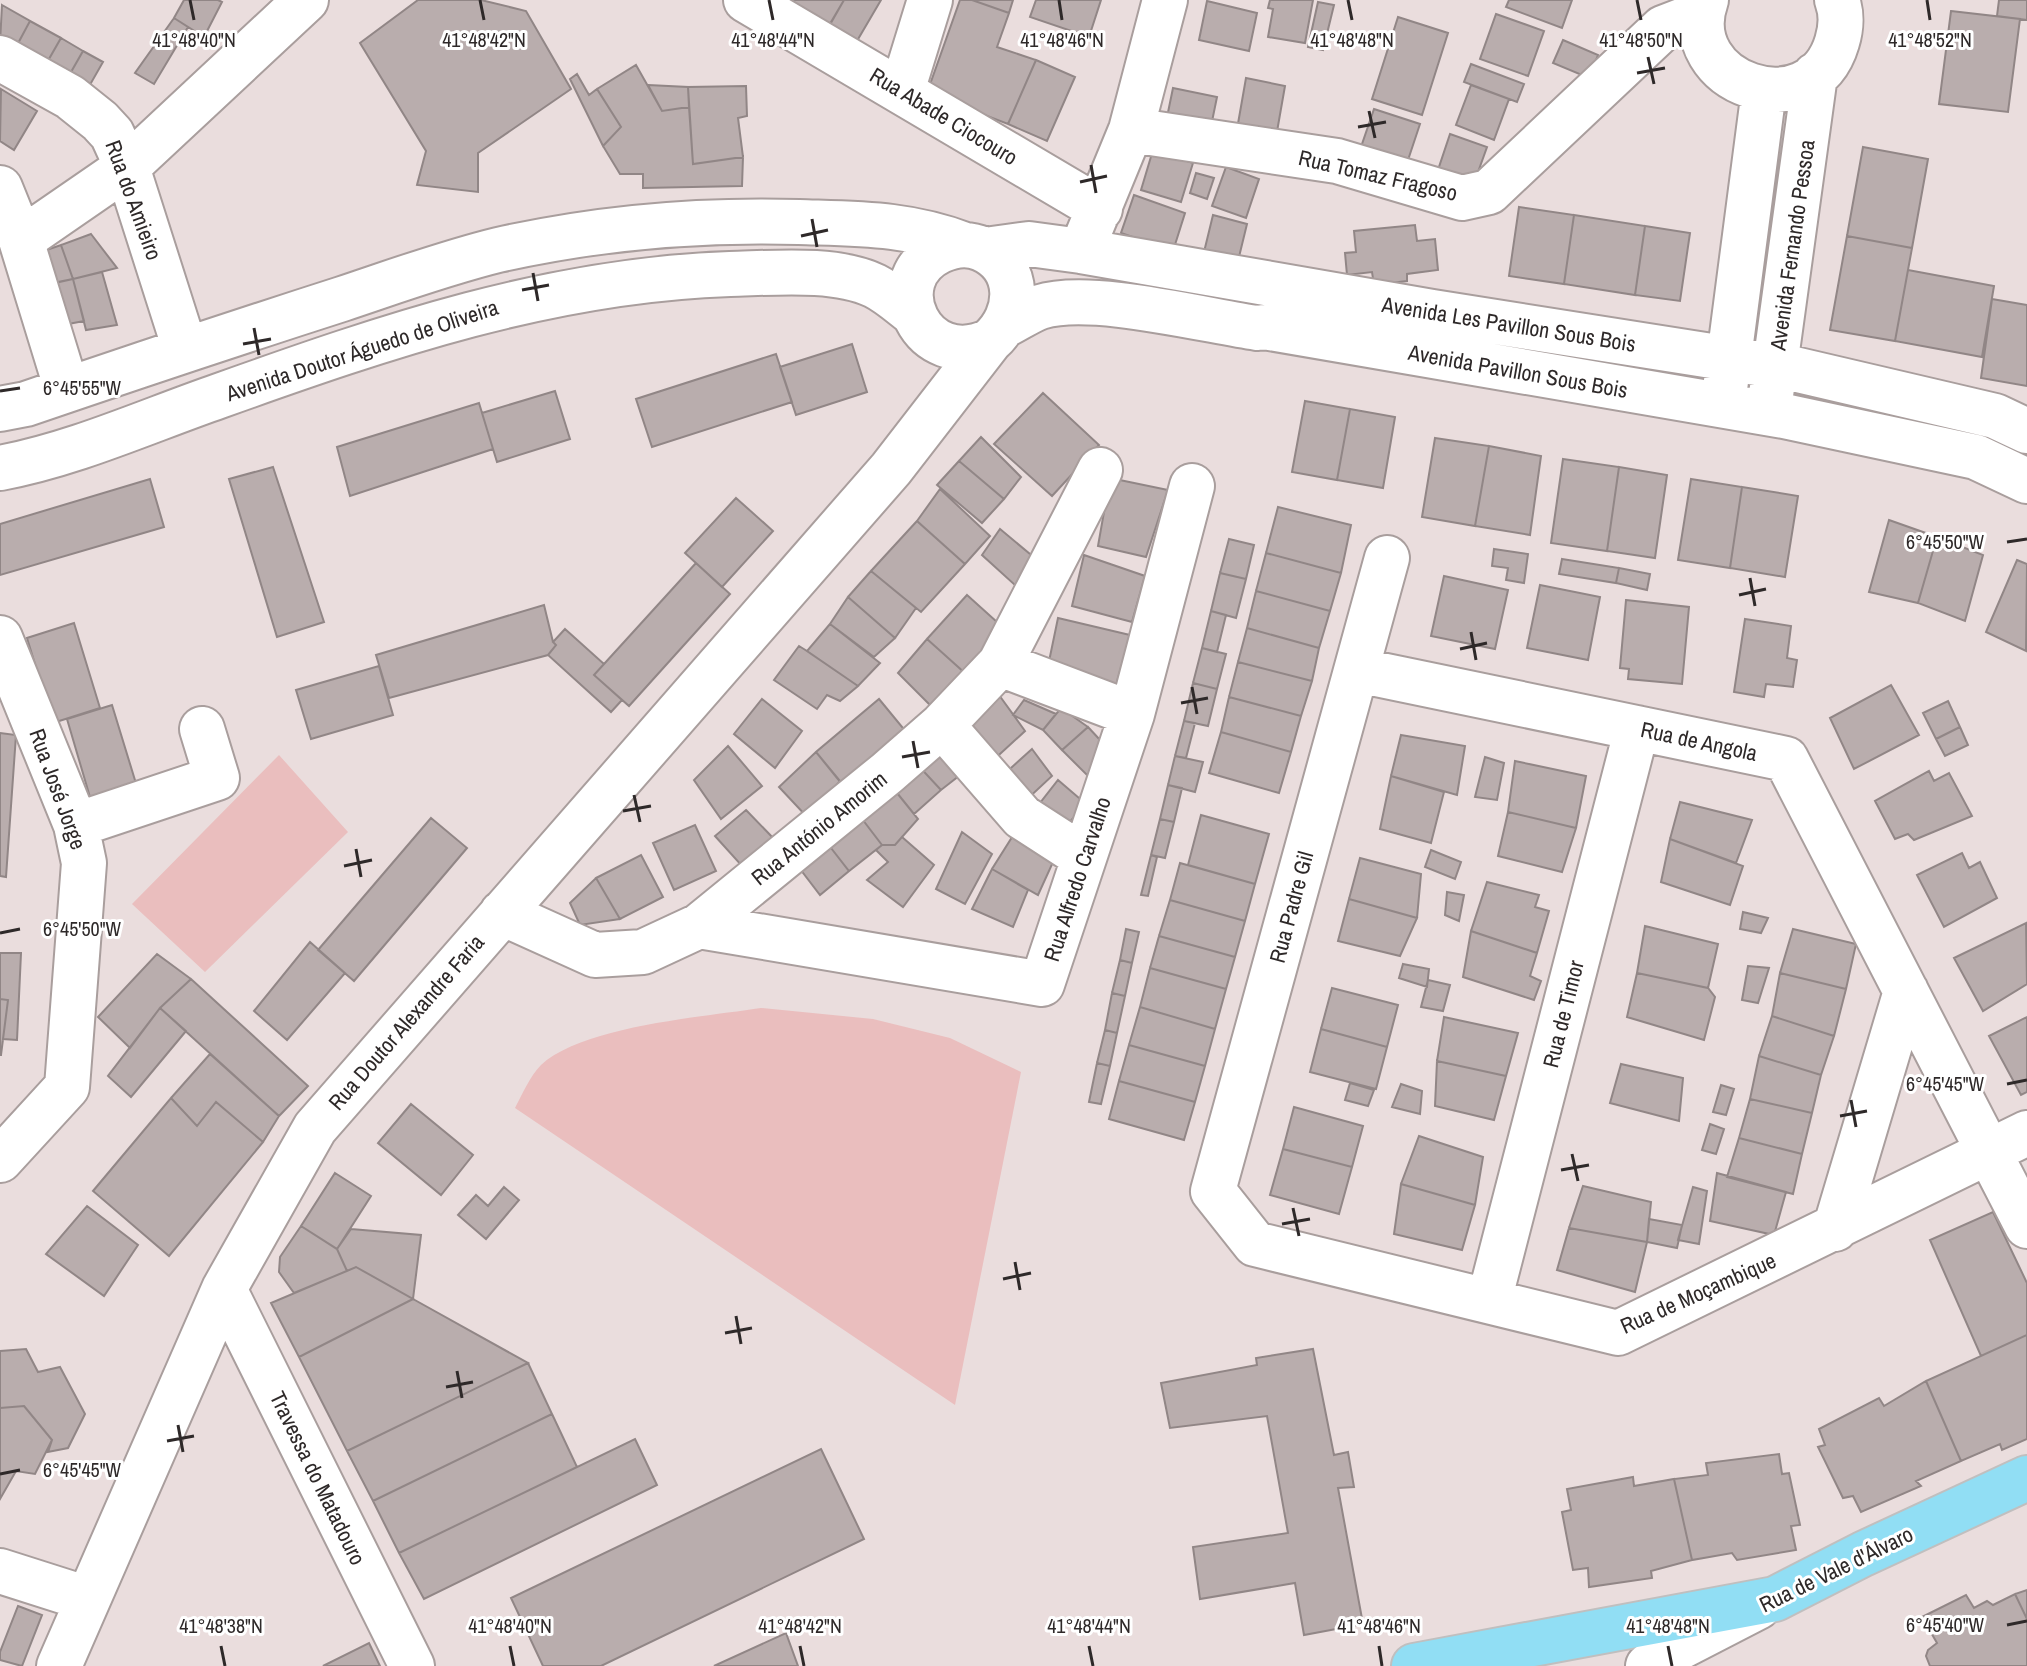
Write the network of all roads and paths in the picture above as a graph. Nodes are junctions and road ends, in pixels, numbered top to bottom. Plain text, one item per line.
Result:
1 (746, 0) edge
2 (930, 0) edge
3 (1165, 0) edge
4 (291, 4) edge
5 (1702, 4) edge
6 (1844, 10) edge
7 (0, 58) edge
8 (1815, 75) junction
9 (1764, 90) junction
10 (902, 91) junction
11 (1131, 130) junction
12 (127, 167) junction
13 (0, 188) edge
14 (1100, 209) junction
15 (21, 240) junction
16 (975, 248) junction
17 (1081, 251) junction
18 (919, 323) junction
19 (1012, 324) junction
20 (185, 349) junction
21 (1731, 360) junction
22 (1775, 366) junction
23 (67, 390) junction
24 (1722, 406) junction
25 (0, 409) edge
26 (1769, 414) junction
27 (2027, 431) edge
28 (0, 468) edge
29 (891, 469) junction
30 (1100, 470) dead end
31 (2027, 481) edge
32 (1192, 486) dead end
33 (1387, 558) dead end
34 (0, 638) edge
35 (1000, 664) junction
36 (1357, 670) junction
37 (1132, 714) junction
38 (942, 725) junction
39 (1637, 728) junction
40 (202, 729) dead end
41 (76, 825) junction
42 (1084, 857) junction
43 (502, 913) junction
44 (699, 926) junction
45 (1906, 991) junction
46 (2027, 1133) edge
47 (1989, 1152) junction
48 (0, 1160) edge
49 (2027, 1226) edge
50 (1835, 1229) junction
51 (1255, 1244) joint
52 (224, 1289) junction
53 (1489, 1301) junction
54 (2027, 1478) edge
55 (0, 1571) edge
56 (88, 1599) junction
57 (1775, 1599) junction
58 (1552, 1654) edge
59 (59, 1666) edge
60 (412, 1666) edge
61 (1414, 1666) edge
62 (1648, 1666) edge

1 - 10 street, Rua Abade Ciocouro
2 - 10 street
3 - 11 street
4 - 12 street
5 - 9 street
5 - 11 street, Rua Tomaz Fragoso
6 - 8 street
7 - 12 street, Rua do Amieiro
8 - 9 street
8 - 22 street, Avenida Fernando Pessoa
9 - 21 street, Avenida Fernando Pessoa
10 - 14 street, Rua Abade Ciocouro
11 - 14 street
12 - 15 street
12 - 20 street, Rua do Amieiro
13 - 15 street
14 - 17 street
15 - 23 street
16 - 17 street, Avenida Les Pavillon Sous Bois
16 - 18 street
16 - 19 street
16 - 20 street
17 - 19 street
17 - 21 street, Avenida Les Pavillon Sous Bois
18 - 19 street
18 - 28 street, Avenida Doutor Águedo de Oliveira
18 - 29 street
19 - 24 street, Avenida Pavillon Sous Bois
19 - 29 street
20 - 23 street
21 - 22 street, Avenida Les Pavillon Sous Bois
21 - 24 street, Avenida Fernando Pessoa
22 - 26 street, Avenida Fernando Pessoa
22 - 27 street, Avenida Les Pavillon Sous Bois
23 - 25 street
24 - 26 street, Avenida Pavillon Sous Bois
26 - 31 street, Avenida Pavillon Sous Bois
29 - 43 street, Rua Doutor Alexandre Faria
30 - 35 street, Rua António Amorim
32 - 37 street, Rua Alfredo Carvalho
33 - 36 street, Rua Padre Gil
34 - 41 street, Rua José Jorge
35 - 37 street
35 - 38 street, Rua António Amorim
36 - 39 street, Rua de Angola
36 - 51 street, Rua Padre Gil
37 - 42 street, Rua Alfredo Carvalho
38 - 42 street
38 - 44 street, Rua António Amorim
39 - 45 street, Rua de Angola
39 - 53 street, Rua de Timor
40 - 41 street
41 - 48 street, Rua José Jorge
42 - 44 street, Rua Alfredo Carvalho
43 - 44 street, Rua António Amorim
43 - 52 street, Rua Doutor Alexandre Faria
45 - 47 street, Rua de Angola
45 - 50 street
46 - 47 street, Rua de Moçambique
47 - 49 street, Rua de Angola
47 - 50 street, Rua de Moçambique
50 - 53 street, Rua de Moçambique
51 - 53 street, Rua de Moçambique
52 - 56 street, Rua Doutor Alexandre Faria
52 - 60 street, Travessa do Matadouro
54 - 57 main road, Rua de Vale d'Álvaro
55 - 56 street
56 - 59 street, Rua Doutor Alexandre Faria
57 - 58 main road
57 - 62 street, Rua de Vale d'Álvaro
58 - 61 main road

